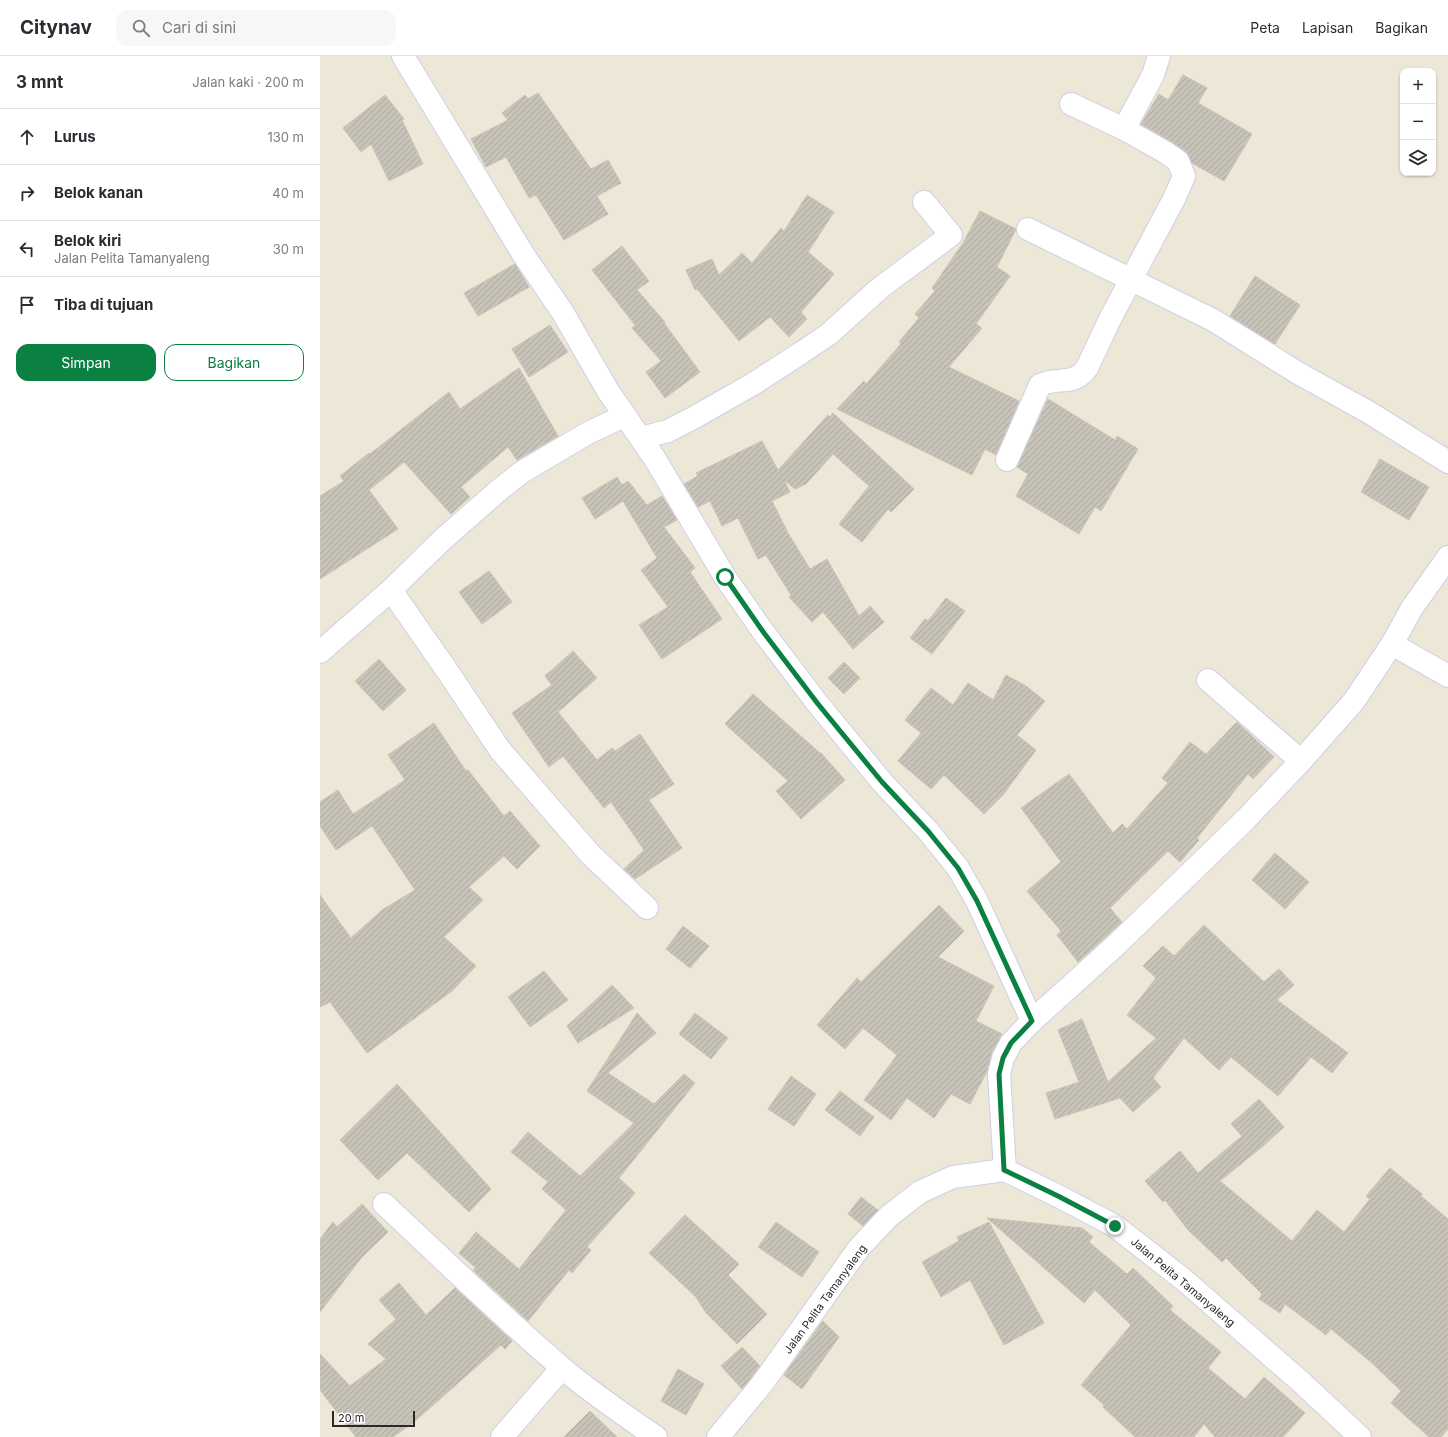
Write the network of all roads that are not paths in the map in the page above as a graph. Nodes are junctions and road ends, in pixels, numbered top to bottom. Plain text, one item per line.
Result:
1 (403, 56) edge
2 (1159, 56) edge
3 (1071, 104) dead end
4 (1124, 129) junction
5 (924, 202) dead end
6 (1028, 229) dead end
7 (1132, 279) junction
8 (624, 416) junction
9 (641, 438) junction
10 (1006, 460) dead end
11 (1448, 462) edge
12 (1448, 557) edge
13 (391, 590) junction
14 (1392, 644) junction
15 (320, 652) edge
16 (1448, 676) edge
17 (1208, 680) dead end
18 (1301, 762) junction
19 (647, 908) dead end
20 (1032, 1021) junction
21 (1004, 1170) junction
22 (384, 1204) dead end
23 (562, 1368) junction
24 (502, 1437) edge
25 (656, 1437) edge
26 (718, 1437) edge
27 (1360, 1437) edge

1 - 8 street
2 - 4 street
3 - 4 street
4 - 7 street
5 - 9 street
6 - 7 street
7 - 10 street
7 - 11 street
8 - 9 street
8 - 13 street
9 - 20 street
12 - 14 street
13 - 15 street
13 - 19 street
14 - 16 street
14 - 18 street
17 - 18 street
18 - 20 street
20 - 21 street
21 - 26 street, Jalan Pelita Tamanyaleng
21 - 27 street, Jalan Pelita Tamanyaleng
22 - 23 street
23 - 24 street
23 - 25 street

